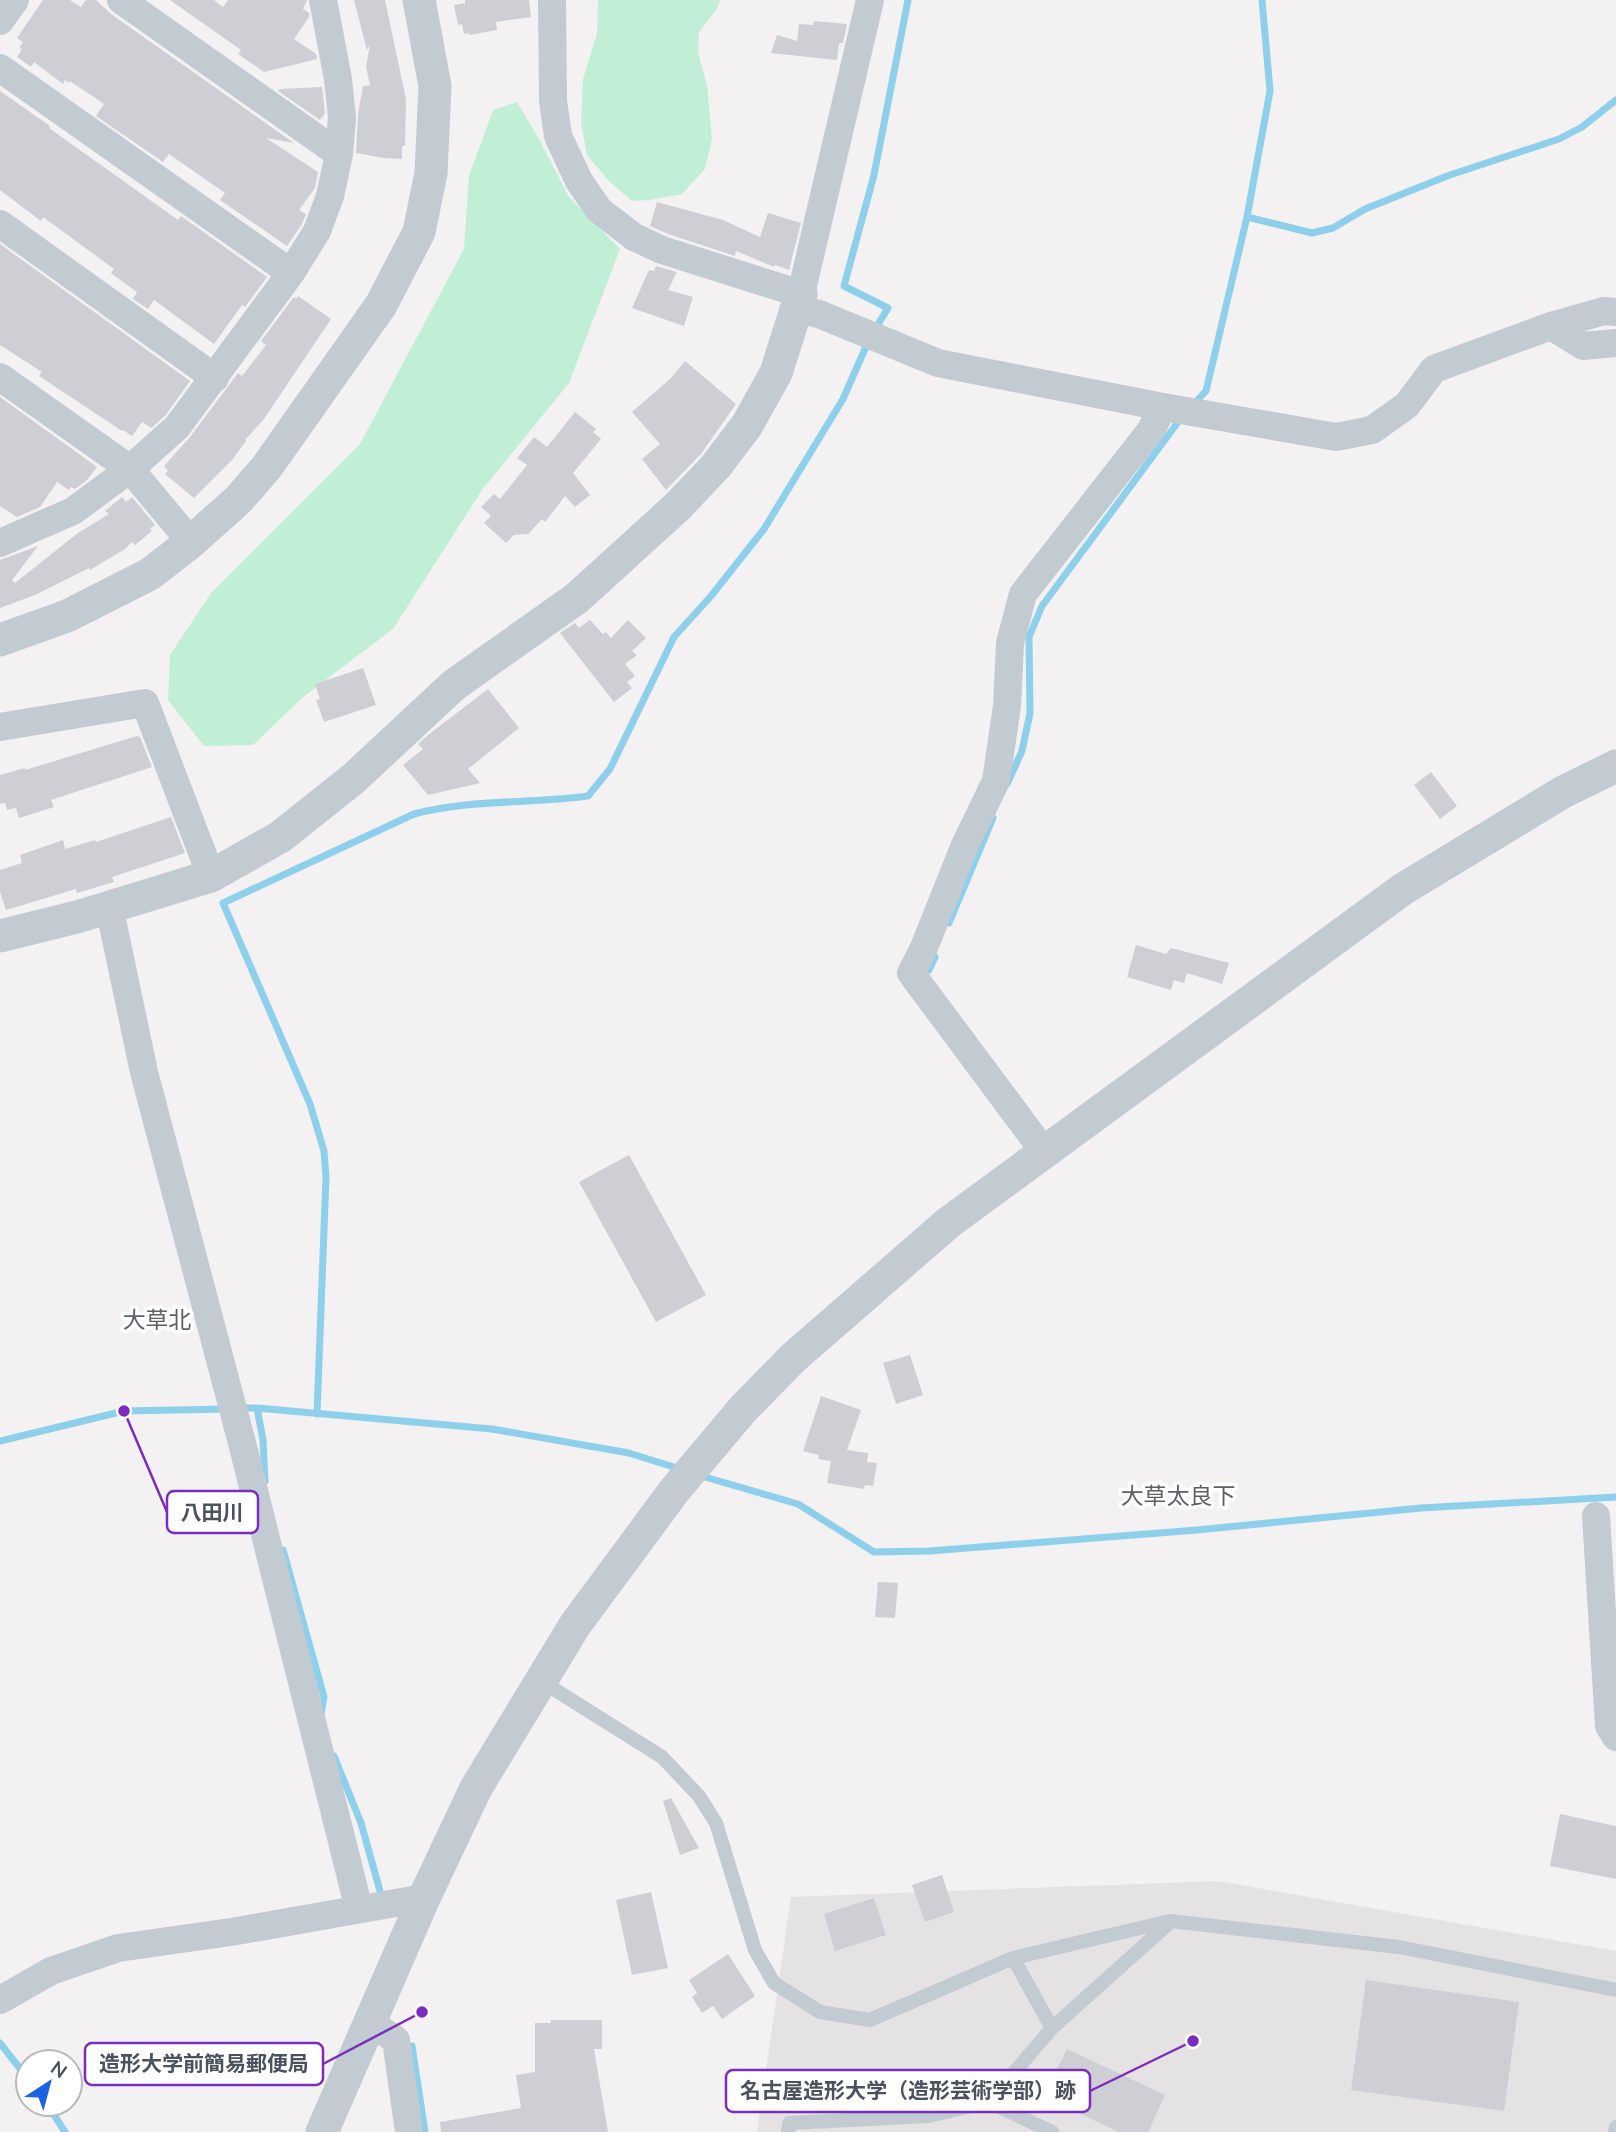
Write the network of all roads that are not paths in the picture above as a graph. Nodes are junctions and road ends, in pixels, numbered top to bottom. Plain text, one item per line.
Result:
1 (15, 0) edge
2 (121, 0) edge
3 (323, 0) edge
4 (419, 0) edge
5 (552, 0) edge
6 (870, 0) edge
7 (0, 21) edge
8 (0, 68) edge
9 (339, 154) junction
10 (0, 224) edge
11 (290, 273) junction
12 (799, 302) junction
13 (1616, 312) edge
14 (1551, 326) junction
15 (1616, 343) edge
16 (0, 377) edge
17 (215, 378) junction
18 (1163, 407) junction
19 (130, 469) junction
20 (4, 538) edge
21 (191, 542) junction
22 (0, 640) edge
23 (0, 727) edge
24 (1616, 766) edge
25 (211, 876) junction
26 (109, 906) junction
27 (0, 936) edge
28 (1045, 1153) junction
29 (1596, 1516) dead end
30 (541, 1681) junction
31 (1616, 1737) edge
32 (424, 1898) junction
33 (359, 1909) junction
34 (1170, 1921) junction
35 (1013, 1958) junction
36 (1616, 1990) edge
37 (0, 2000) edge
38 (370, 2022) junction
39 (1052, 2028) junction
40 (989, 2102) junction
41 (322, 2132) edge
42 (409, 2132) edge
43 (788, 2132) edge
44 (1052, 2132) edge

1 - 7 street
2 - 9 street
3 - 9 street
4 - 21 street
5 - 12 street
6 - 12 street
8 - 11 street
9 - 11 street
10 - 17 street
11 - 17 street
12 - 18 street
12 - 25 street
13 - 14 street
14 - 15 street
14 - 18 street
16 - 19 street
17 - 19 street
18 - 28 street
19 - 20 street
19 - 21 street
21 - 22 street
23 - 25 street
24 - 28 street
25 - 26 street
26 - 27 street
26 - 33 street
28 - 30 street
29 - 31 street
30 - 32 street
30 - 35 lane
32 - 33 street
32 - 38 street
33 - 37 street
34 - 35 lane
34 - 36 lane
34 - 39 lane
35 - 39 lane
38 - 41 street
38 - 42 street
39 - 40 lane
40 - 43 lane
40 - 44 lane

